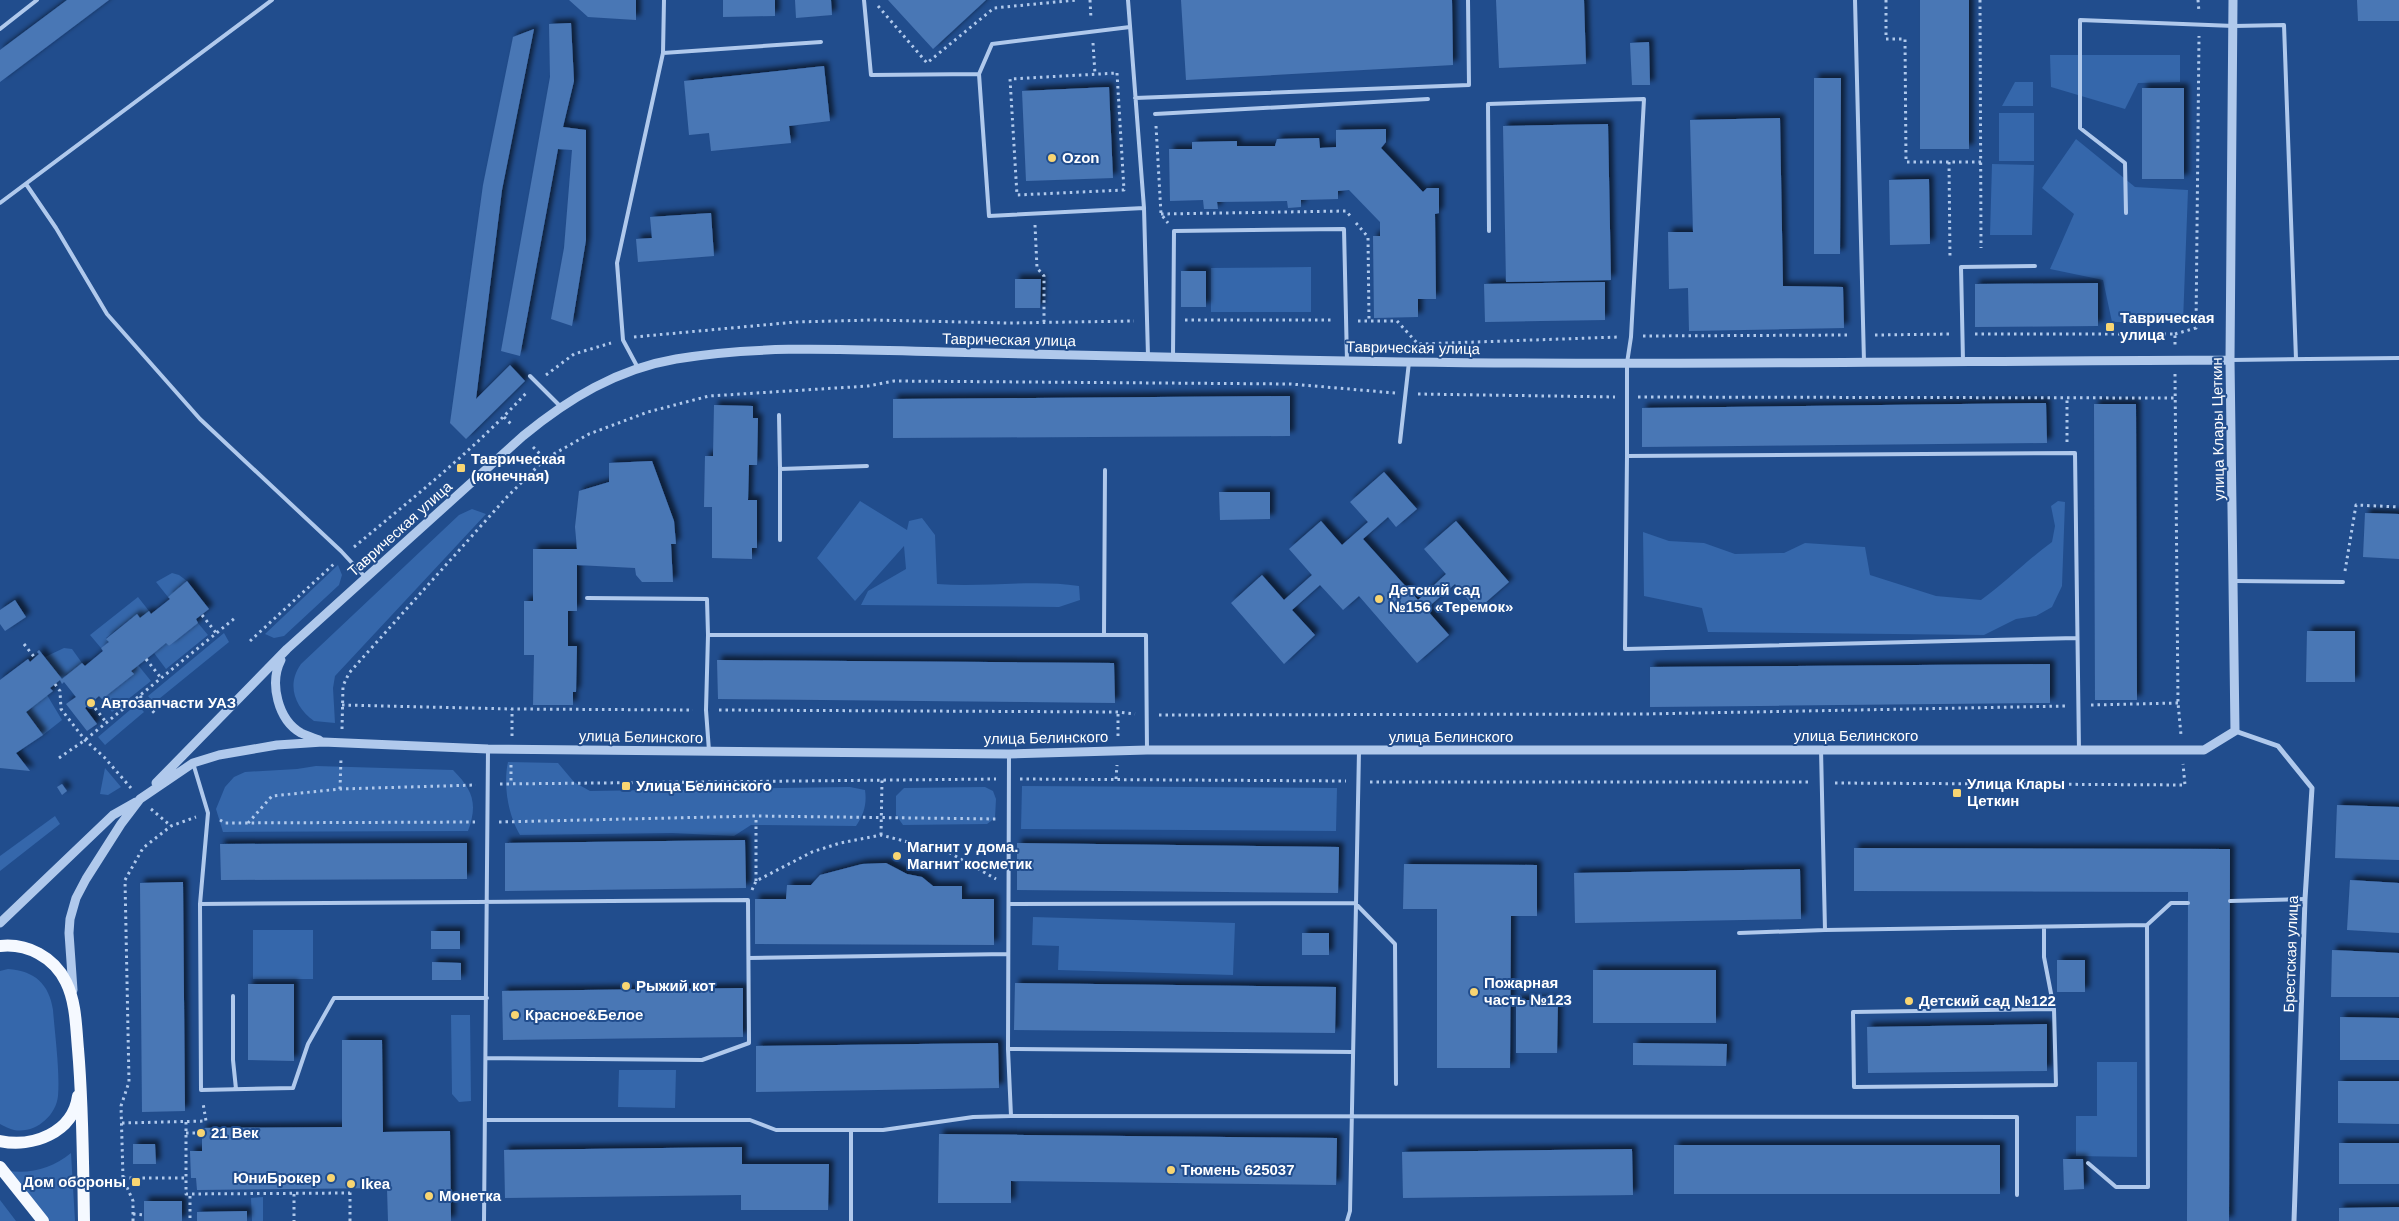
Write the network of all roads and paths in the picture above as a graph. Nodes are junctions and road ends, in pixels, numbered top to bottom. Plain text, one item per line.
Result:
1 (37, 0) edge
2 (272, 0) edge
3 (664, 0) edge
4 (864, 0) edge
5 (873, 0) edge
6 (1077, 0) edge
7 (1128, 0) edge
8 (1468, 0) edge
9 (1854, 0) edge
10 (1886, 0) edge
11 (1980, 0) edge
12 (2198, 0) edge
13 (2233, 0) edge
14 (1049, 1) edge
15 (2199, 25) junction
16 (2234, 26) junction
17 (1130, 28) junction
18 (0, 30) edge
19 (821, 42) dead end
20 (663, 53) junction
21 (979, 74) junction
22 (1136, 98) junction
23 (1428, 99) dead end
24 (1155, 114) joint
25 (1949, 162) junction
26 (1981, 162) junction
27 (26, 184) junction
28 (1034, 194) junction
29 (0, 203) edge
30 (1144, 208) junction
31 (2126, 213) dead end
32 (1035, 214) junction
33 (1174, 231) junction
34 (1490, 231) dead end
35 (1981, 248) dead end
36 (2035, 266) dead end
37 (1950, 267) dead end
38 (1044, 322) dead end
39 (1951, 324) dead end
40 (1952, 334) dead end
41 (2175, 334) dead end
42 (1148, 356) junction
43 (1173, 357) junction
44 (2399, 358) edge
45 (2296, 359) junction
46 (2230, 360) junction
47 (1347, 361) junction
48 (1962, 361) junction
49 (1408, 362) junction
50 (1864, 362) junction
51 (1628, 363) junction
52 (638, 368) junction
53 (530, 376) dead end
54 (1404, 394) junction
55 (1627, 398) junction
56 (560, 406) junction
57 (780, 415) dead end
58 (504, 417) dead end
59 (513, 426) dead end
60 (1400, 442) dead end
61 (532, 445) dead end
62 (1627, 456) junction
63 (545, 459) junction
64 (867, 466) dead end
65 (780, 469) junction
66 (1105, 470) dead end
67 (2399, 507) edge
68 (780, 540) dead end
69 (366, 578) junction
70 (2235, 581) junction
71 (2343, 582) joint
72 (587, 598) dead end
73 (202, 615) dead end
74 (235, 618) dead end
75 (217, 634) junction
76 (708, 634) junction
77 (1104, 635) junction
78 (2077, 638) junction
79 (24, 644) dead end
80 (287, 649) junction
81 (35, 658) dead end
82 (146, 659) dead end
83 (161, 678) junction
84 (55, 684) dead end
85 (140, 696) junction
86 (91, 702) dead end
87 (2178, 703) junction
88 (342, 705) junction
89 (2078, 705) junction
90 (512, 709) junction
91 (706, 710) junction
92 (156, 715) dead end
93 (1146, 715) junction
94 (106, 722) junction
95 (512, 722) dead end
96 (2180, 722) dead end
97 (342, 723) dead end
98 (2235, 731) junction
99 (85, 740) junction
100 (323, 742) junction
101 (488, 749) junction
102 (1147, 750) junction
103 (1821, 750) junction
104 (2079, 750) junction
105 (709, 751) junction
106 (1359, 751) junction
107 (1009, 754) junction
108 (58, 758) dead end
109 (194, 763) junction
110 (340, 765) dead end
111 (511, 770) dead end
112 (2184, 776) dead end
113 (882, 780) dead end
114 (488, 784) junction
115 (2185, 785) dead end
116 (340, 790) junction
117 (140, 800) junction
118 (208, 813) junction
119 (756, 816) junction
120 (882, 819) junction
121 (1008, 819) junction
122 (487, 822) junction
123 (248, 823) junction
124 (171, 826) junction
125 (881, 835) junction
126 (756, 881) junction
127 (1010, 886) junction
128 (2305, 899) junction
129 (748, 900) junction
130 (2230, 900) dead end
131 (487, 902) junction
132 (2188, 902) dead end
133 (1355, 903) junction
134 (200, 904) junction
135 (1010, 904) junction
136 (0, 923) edge
137 (2147, 925) junction
138 (2044, 927) junction
139 (1825, 930) junction
140 (1739, 933) dead end
141 (0, 946) edge
142 (1008, 954) junction
143 (749, 958) junction
144 (233, 996) dead end
145 (487, 998) junction
146 (2054, 1009) junction
147 (76, 1018) junction
148 (1008, 1049) junction
149 (1352, 1052) junction
150 (487, 1058) junction
151 (81, 1081) junction
152 (1396, 1084) dead end
153 (201, 1090) junction
154 (236, 1090) junction
155 (1011, 1116) junction
156 (1351, 1118) junction
157 (486, 1120) junction
158 (186, 1122) junction
159 (122, 1123) junction
160 (850, 1130) junction
161 (186, 1133) junction
162 (202, 1133) dead end
163 (0, 1141) edge
164 (2088, 1163) dead end
165 (0, 1167) edge
166 (122, 1178) junction
167 (186, 1178) junction
168 (350, 1188) dead end
169 (350, 1193) junction
170 (294, 1194) junction
171 (2017, 1194) dead end
172 (190, 1196) junction
173 (133, 1214) junction
174 (144, 1215) dead end
175 (43, 1221) edge
176 (84, 1221) edge
177 (132, 1221) edge
178 (190, 1221) edge
179 (294, 1221) edge
180 (350, 1221) edge
181 (484, 1221) edge
182 (851, 1221) edge
183 (1347, 1221) edge
184 (2294, 1221) edge

1 - 18 lane
2 - 27 lane
3 - 20 lane
4 - 21 lane
5 - 14 path
6 - 14 path
7 - 17 lane
8 - 22 lane
9 - 50 lane
10 - 25 path
11 - 26 path
12 - 15 path
13 - 16 street, улица Клары Цеткин
15 - 16 lane
15 - 31 lane
15 - 41 path
16 - 45 lane
16 - 46 street, улица Клары Цеткин
17 - 21 lane
17 - 22 lane
19 - 20 lane
20 - 52 lane
21 - 32 lane
22 - 30 lane
23 - 24 lane
24 - 33 path
25 - 26 path
25 - 37 path
26 - 35 path
27 - 29 lane
27 - 69 lane
28 - 28 path
28 - 32 path
30 - 32 lane
30 - 42 lane
32 - 38 path
33 - 43 lane
33 - 47 lane
34 - 51 lane
36 - 48 lane
39 - 40 path
42 - 43 street, Таврическая улица
42 - 52 street, Таврическая улица
43 - 47 street, Таврическая улица
44 - 45 lane
45 - 46 lane
46 - 48 street, Таврическая улица
46 - 70 street, улица Клары Цеткин
47 - 49 street, Таврическая улица
48 - 50 street, Таврическая улица
49 - 51 street, Таврическая улица
49 - 54 lane
50 - 51 street, Таврическая улица
51 - 55 lane
52 - 56 street, Таврическая улица
53 - 56 lane
54 - 55 path
54 - 60 lane
54 - 63 path
55 - 62 lane
55 - 87 path
56 - 69 street, Таврическая улица
57 - 65 lane
58 - 59 path
61 - 63 path
62 - 78 lane
62 - 78 lane
63 - 88 path
64 - 65 lane
65 - 68 lane
66 - 77 lane
67 - 71 path
69 - 80 street, Таврическая улица
70 - 71 lane
70 - 98 street, улица Клары Цеткин
72 - 76 lane
73 - 75 path
74 - 75 path
75 - 83 path
76 - 77 lane
76 - 91 lane
77 - 93 lane
78 - 89 lane
79 - 81 path
80 - 100 street
80 - 117 street, Таврическая улица
82 - 83 path
83 - 85 path
84 - 99 path
85 - 92 path
85 - 94 path
86 - 94 path
87 - 89 path
87 - 96 path
88 - 90 path
88 - 97 path
89 - 93 path
89 - 104 lane
90 - 91 path
90 - 95 path
91 - 93 path
91 - 105 lane
93 - 102 lane
94 - 99 path
98 - 104 street, улица Белинского
98 - 128 street, Брестская улица
99 - 108 path
99 - 117 path
100 - 101 street, улица Белинского
100 - 109 street, улица Белинского
101 - 105 street, улица Белинского
101 - 114 lane
102 - 106 street, улица Белинского
102 - 107 street, улица Белинского
103 - 104 street, улица Белинского
103 - 106 street, улица Белинского
103 - 139 lane
105 - 107 street, улица Белинского
106 - 133 lane
107 - 121 lane
109 - 117 street, улица Белинского
109 - 118 lane
110 - 116 path
111 - 114 path
112 - 115 path
113 - 120 path
114 - 116 path
114 - 122 lane
116 - 123 path
117 - 124 path
117 - 136 street, Таврическая улица
117 - 147 street, улица Белинского
118 - 123 path
118 - 124 path
118 - 134 lane
119 - 120 path
119 - 122 path
119 - 126 path
120 - 121 path
120 - 125 path
121 - 127 lane
122 - 123 path
122 - 131 lane
124 - 159 path
125 - 126 path
125 - 127 path
126 - 129 path
127 - 135 lane
128 - 130 lane
128 - 184 street, Брестская улица
129 - 131 lane
129 - 143 lane
131 - 134 lane
131 - 145 lane
132 - 137 lane
133 - 135 lane
133 - 149 lane
133 - 152 lane
134 - 153 lane
135 - 142 lane
137 - 138 lane
137 - 164 lane
138 - 139 lane
138 - 146 lane
139 - 140 lane
141 - 147 main road
142 - 143 lane
142 - 148 lane
143 - 150 lane
144 - 154 lane
145 - 150 lane
145 - 154 lane
146 - 146 lane
147 - 151 main road
148 - 149 lane
148 - 155 lane
149 - 156 lane
150 - 157 lane
151 - 163 main road
151 - 176 main road
153 - 154 lane
153 - 158 path
155 - 156 lane
155 - 160 lane
156 - 171 lane
156 - 183 lane
157 - 160 lane
157 - 181 lane
158 - 159 path
158 - 161 path
159 - 166 path
160 - 182 lane
161 - 162 path
161 - 167 path
165 - 175 main road
166 - 167 path
166 - 173 path
167 - 172 path
168 - 169 path
169 - 170 path
169 - 180 path
170 - 172 path
170 - 179 path
172 - 178 path
173 - 174 path
173 - 177 path

